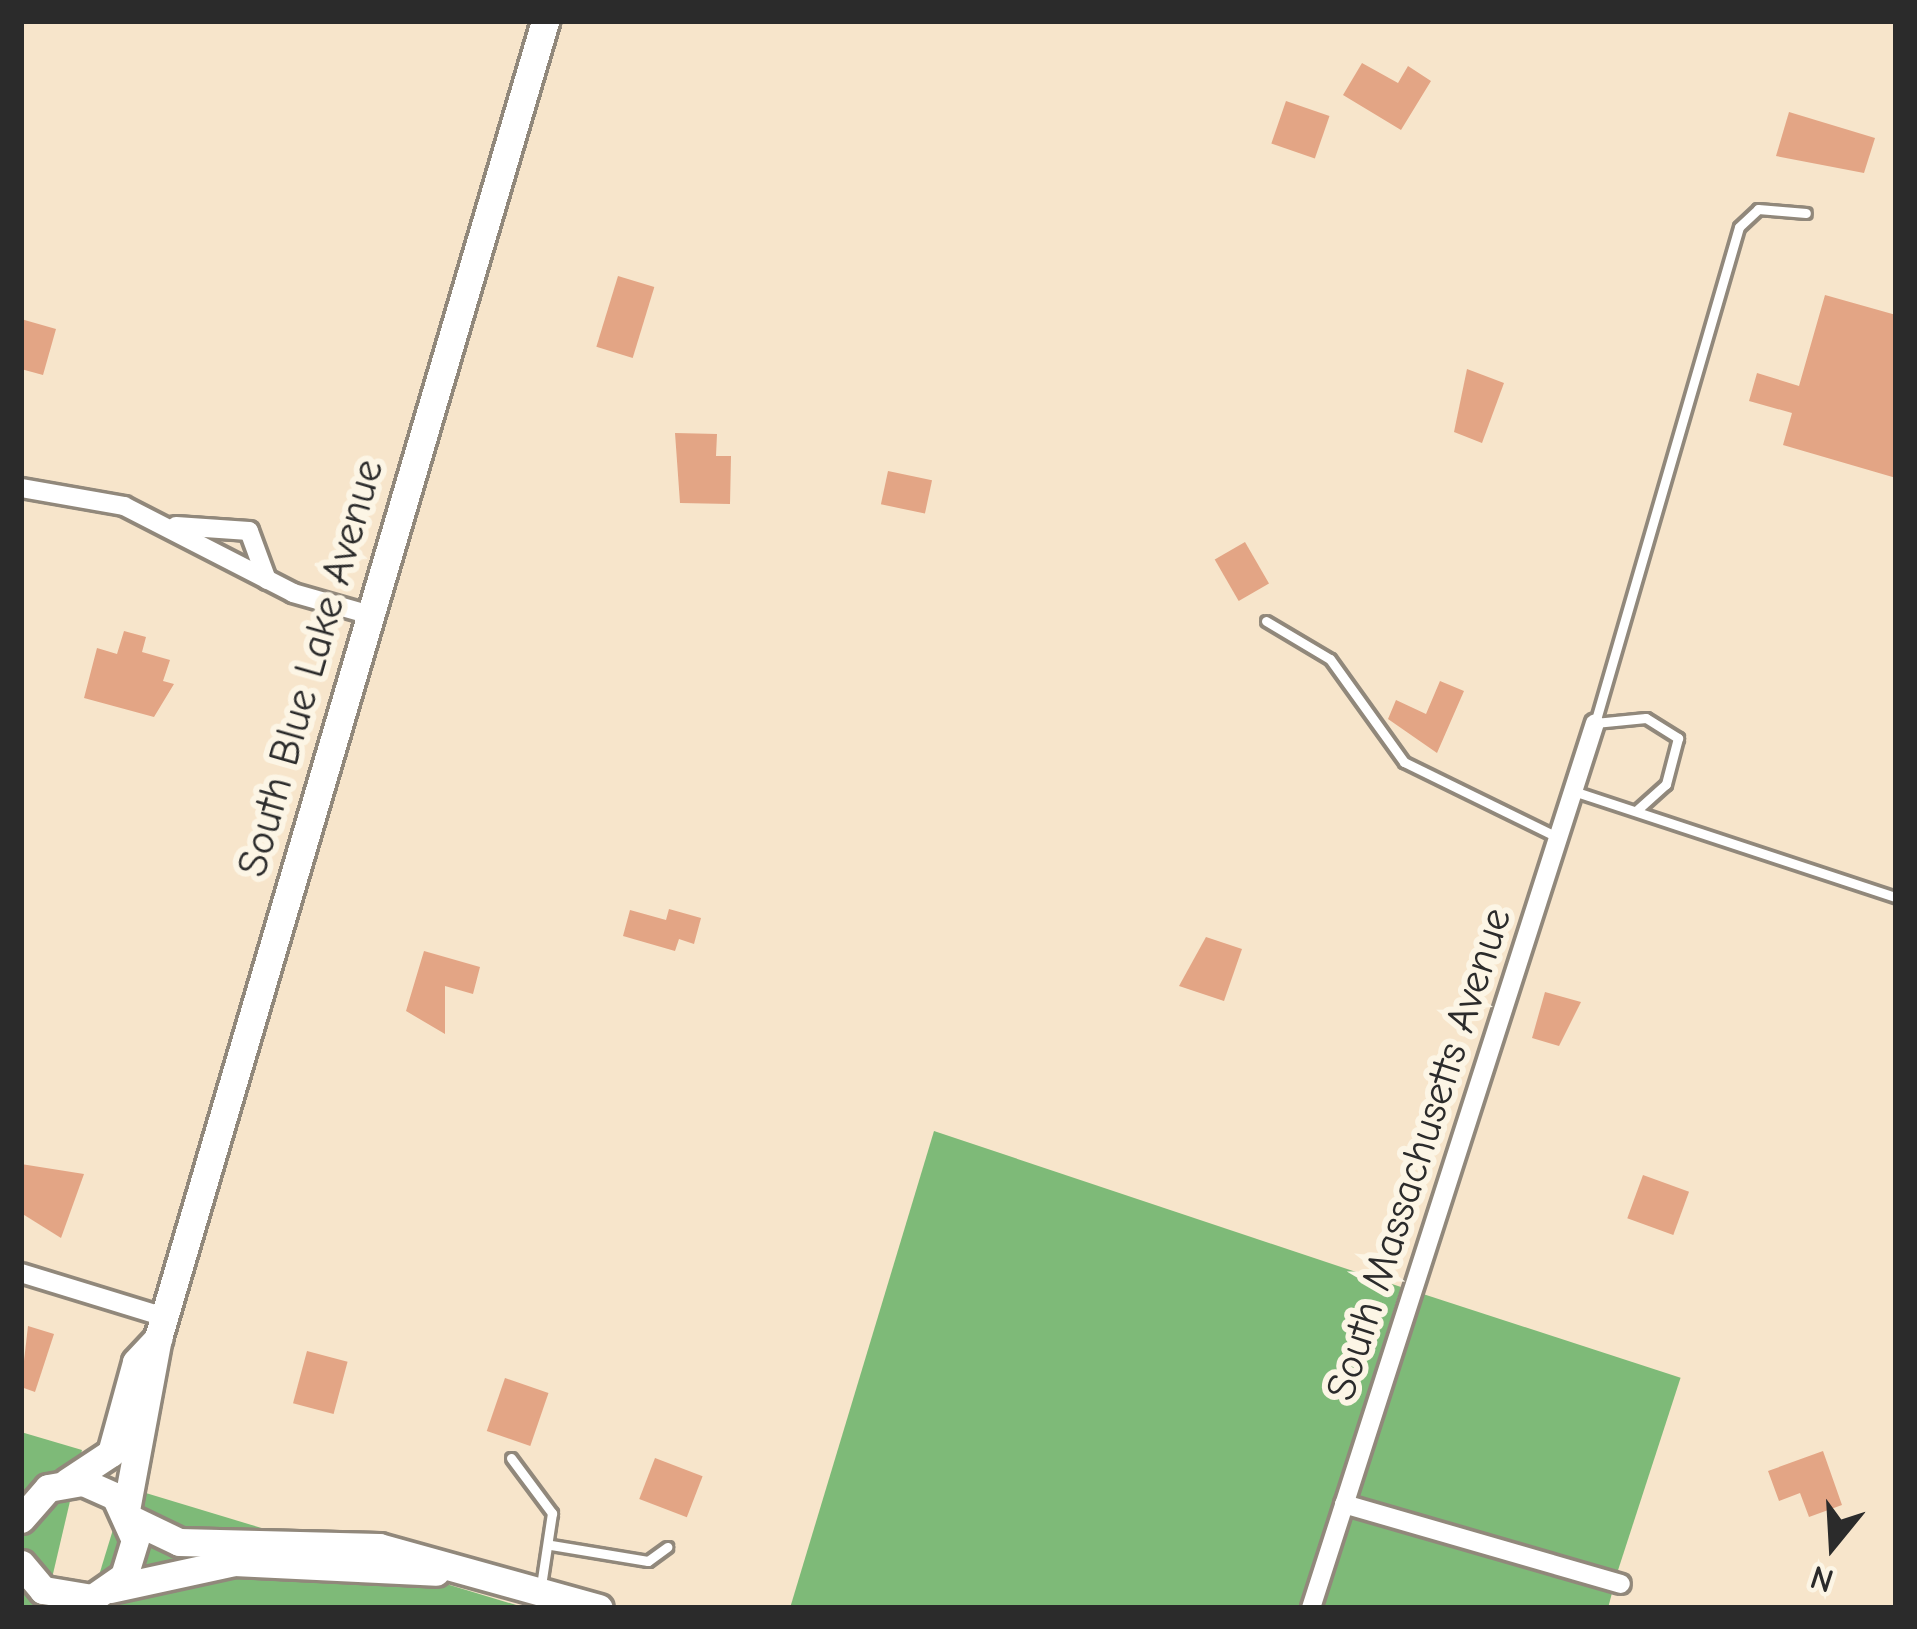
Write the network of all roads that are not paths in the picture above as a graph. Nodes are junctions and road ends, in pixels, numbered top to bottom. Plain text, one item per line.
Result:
1 (545, 21) edge
2 (1805, 213) dead end
3 (21, 488) edge
4 (176, 526) junction
5 (266, 580) junction
6 (371, 615) junction
7 (1266, 621) dead end
8 (1595, 723) junction
9 (1576, 792) junction
10 (1638, 809) junction
11 (1562, 839) junction
12 (1896, 897) edge
13 (21, 1273) edge
14 (162, 1328) junction
15 (511, 1458) dead end
16 (45, 1489) edge
17 (1344, 1504) junction
18 (128, 1515) junction
19 (21, 1519) edge
20 (550, 1545) junction
21 (667, 1547) dead end
22 (26, 1571) edge
23 (458, 1571) junction
24 (1622, 1584) dead end
25 (540, 1591) junction
26 (94, 1598) edge
27 (34, 1608) edge
28 (599, 1608) edge
29 (1311, 1608) edge

1 - 6 main road, South Blue Lake Avenue
2 - 8 lane
3 - 4 street
4 - 5 street
4 - 5 street
5 - 6 street
6 - 14 main road, South Blue Lake Avenue
7 - 11 lane
8 - 9 street, South Massachusetts Avenue
8 - 10 lane
9 - 10 lane
9 - 11 street, South Massachusetts Avenue
10 - 12 lane
11 - 17 street, South Massachusetts Avenue
13 - 14 street
14 - 16 main road, South Blue Lake Avenue
14 - 18 main road, South Blue Lake Avenue
15 - 20 lane
16 - 18 main road
16 - 19 main road, South Blue Lake Avenue
17 - 24 street
17 - 29 street, South Massachusetts Avenue
18 - 23 main road
18 - 26 main road, South Blue Lake Avenue
20 - 21 lane
20 - 25 lane
22 - 26 main road
22 - 27 main road
23 - 25 main road
23 - 26 main road
25 - 28 main road

